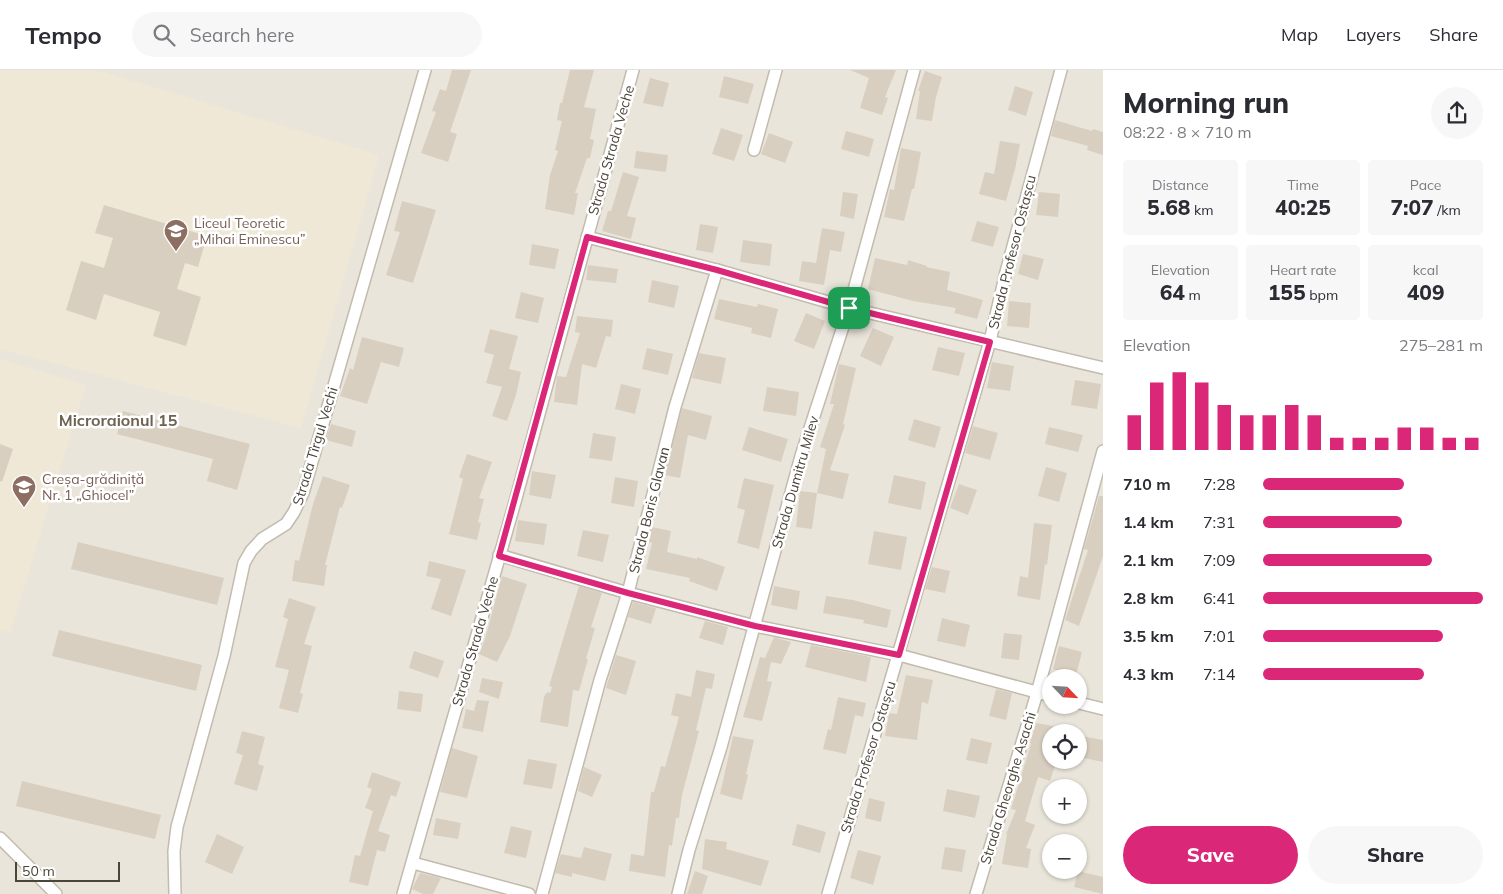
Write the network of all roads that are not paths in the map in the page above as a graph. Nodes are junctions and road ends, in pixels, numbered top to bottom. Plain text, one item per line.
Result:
1 (425, 70) edge
2 (633, 70) edge
3 (776, 70) edge
4 (914, 70) edge
5 (1061, 70) edge
6 (754, 150) dead end
7 (587, 237) junction
8 (717, 270) junction
9 (849, 308) junction
10 (990, 342) junction
11 (1103, 368) edge
12 (1103, 451) edge
13 (499, 556) junction
14 (628, 593) junction
15 (755, 626) junction
16 (899, 655) junction
17 (1037, 693) junction
18 (1042, 694) edge
19 (1088, 705) edge
20 (1103, 709) edge
21 (0, 838) edge
22 (413, 863) junction
23 (56, 894) edge
24 (175, 894) edge
25 (403, 894) edge
26 (530, 894) edge
27 (542, 894) edge
28 (678, 894) edge
29 (828, 894) edge
30 (976, 894) edge

1 - 24 street, Strada Tîrgul Vechi
2 - 7 street, Strada Strada Veche
3 - 6 street
4 - 9 street, Strada Dumitru Milev
5 - 10 street, Strada Profesor Ostașcu
7 - 8 street
7 - 13 street, Strada Strada Veche
8 - 9 street
8 - 14 street, Strada Boris Glavan
9 - 10 street
9 - 15 street, Strada Dumitru Milev
10 - 11 street
10 - 16 street, Strada Profesor Ostașcu
12 - 17 street, Strada Gheorghe Asachi
13 - 14 street
13 - 22 street, Strada Strada Veche
14 - 15 street
14 - 27 street, Strada Boris Glavan
15 - 16 street
15 - 28 street, Strada Dumitru Milev
16 - 17 street
16 - 29 street, Strada Profesor Ostașcu
17 - 18 street
17 - 30 street, Strada Gheorghe Asachi
19 - 20 street
21 - 23 street
22 - 25 street, Strada Strada Veche
22 - 26 street

